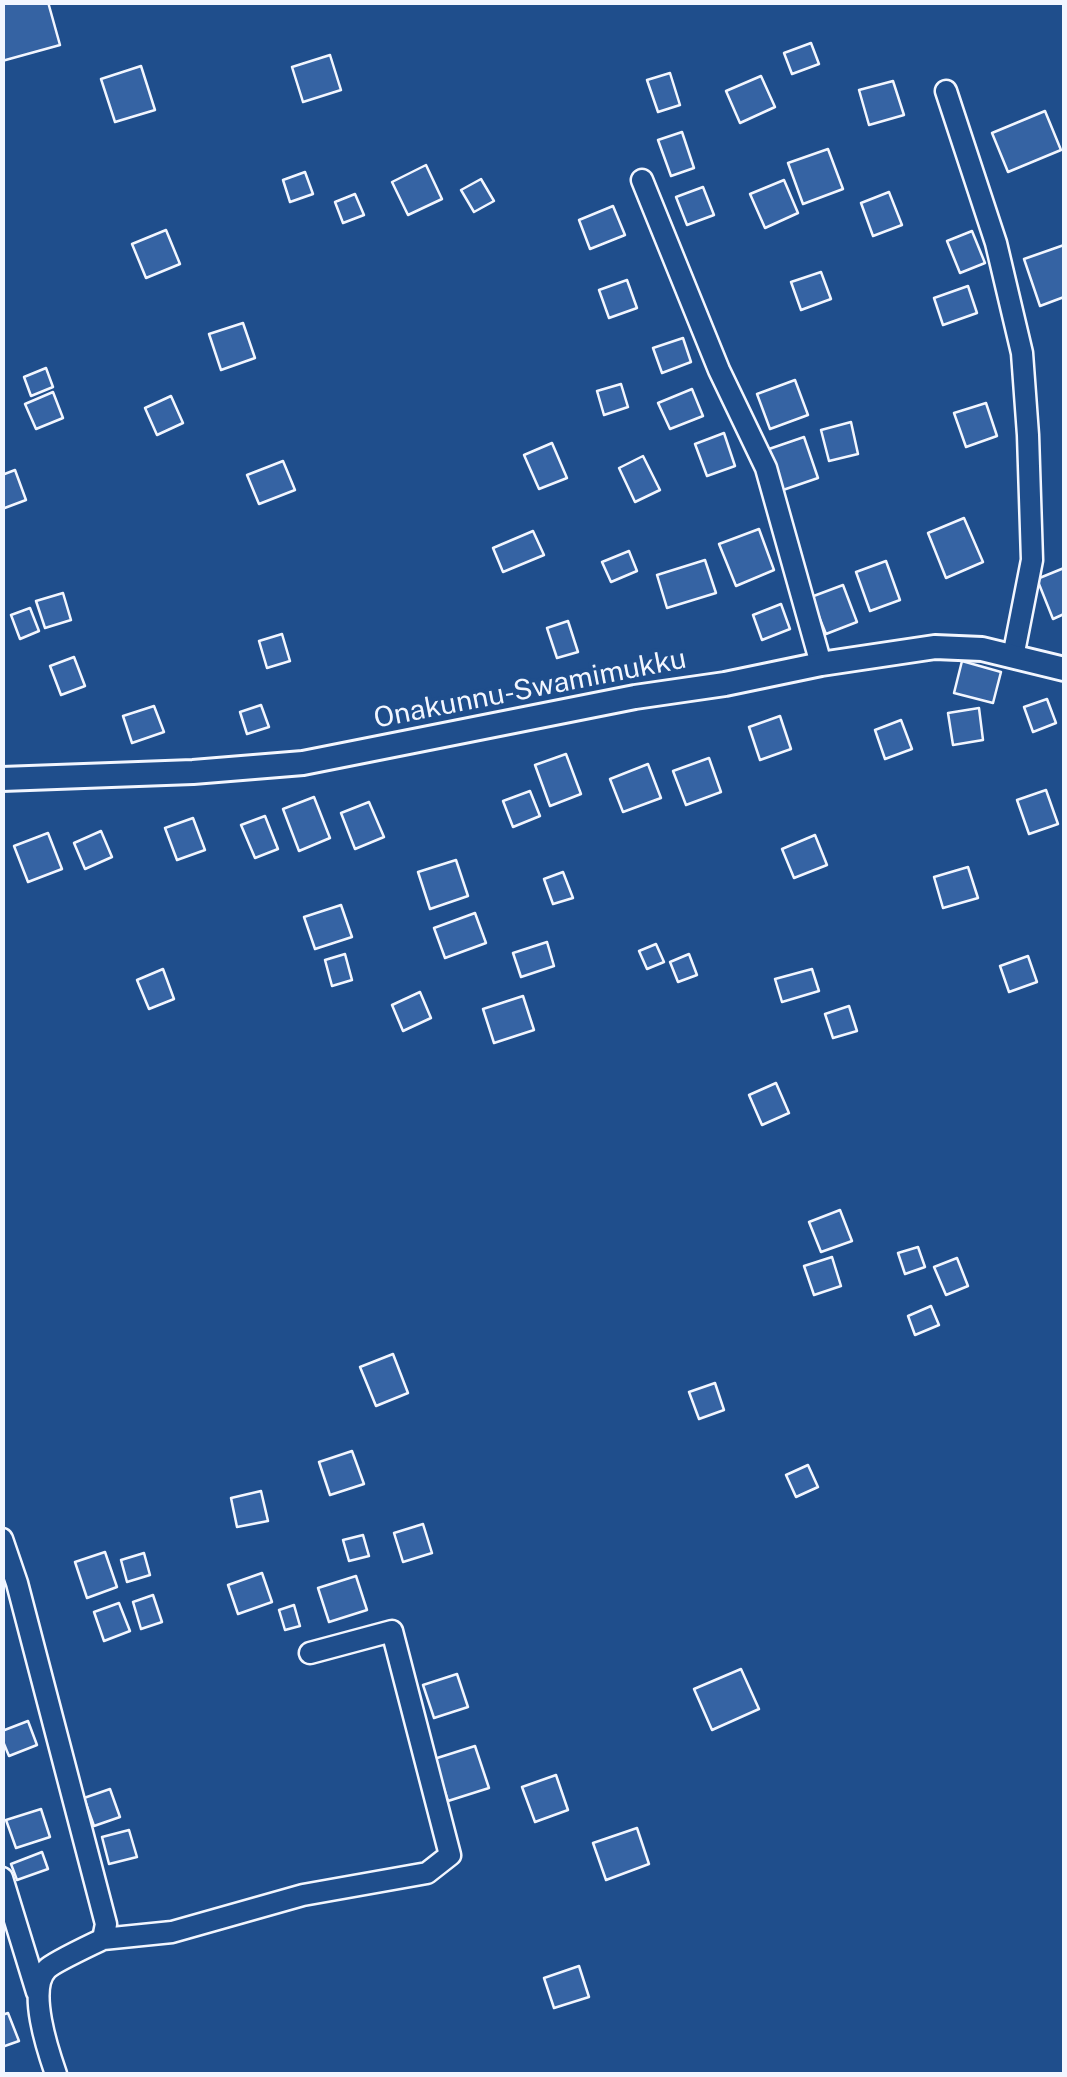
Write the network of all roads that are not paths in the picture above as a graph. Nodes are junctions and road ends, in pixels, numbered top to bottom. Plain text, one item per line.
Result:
1 (946, 92) dead end
2 (642, 180) dead end
3 (1013, 657) junction
4 (820, 664) junction
5 (1064, 669) edge
6 (2, 779) edge
7 (2, 1540) edge
8 (310, 1653) dead end
9 (2, 1878) edge
10 (102, 1940) junction
11 (37, 1992) junction
12 (56, 2074) edge

1 - 3 street
2 - 4 street
3 - 4 street, Onakunnu-Swamimukku
3 - 5 street, Onakunnu-Swamimukku
4 - 6 street, Onakunnu-Swamimukku
7 - 10 street
8 - 10 street
9 - 11 street
10 - 11 street
11 - 12 street

